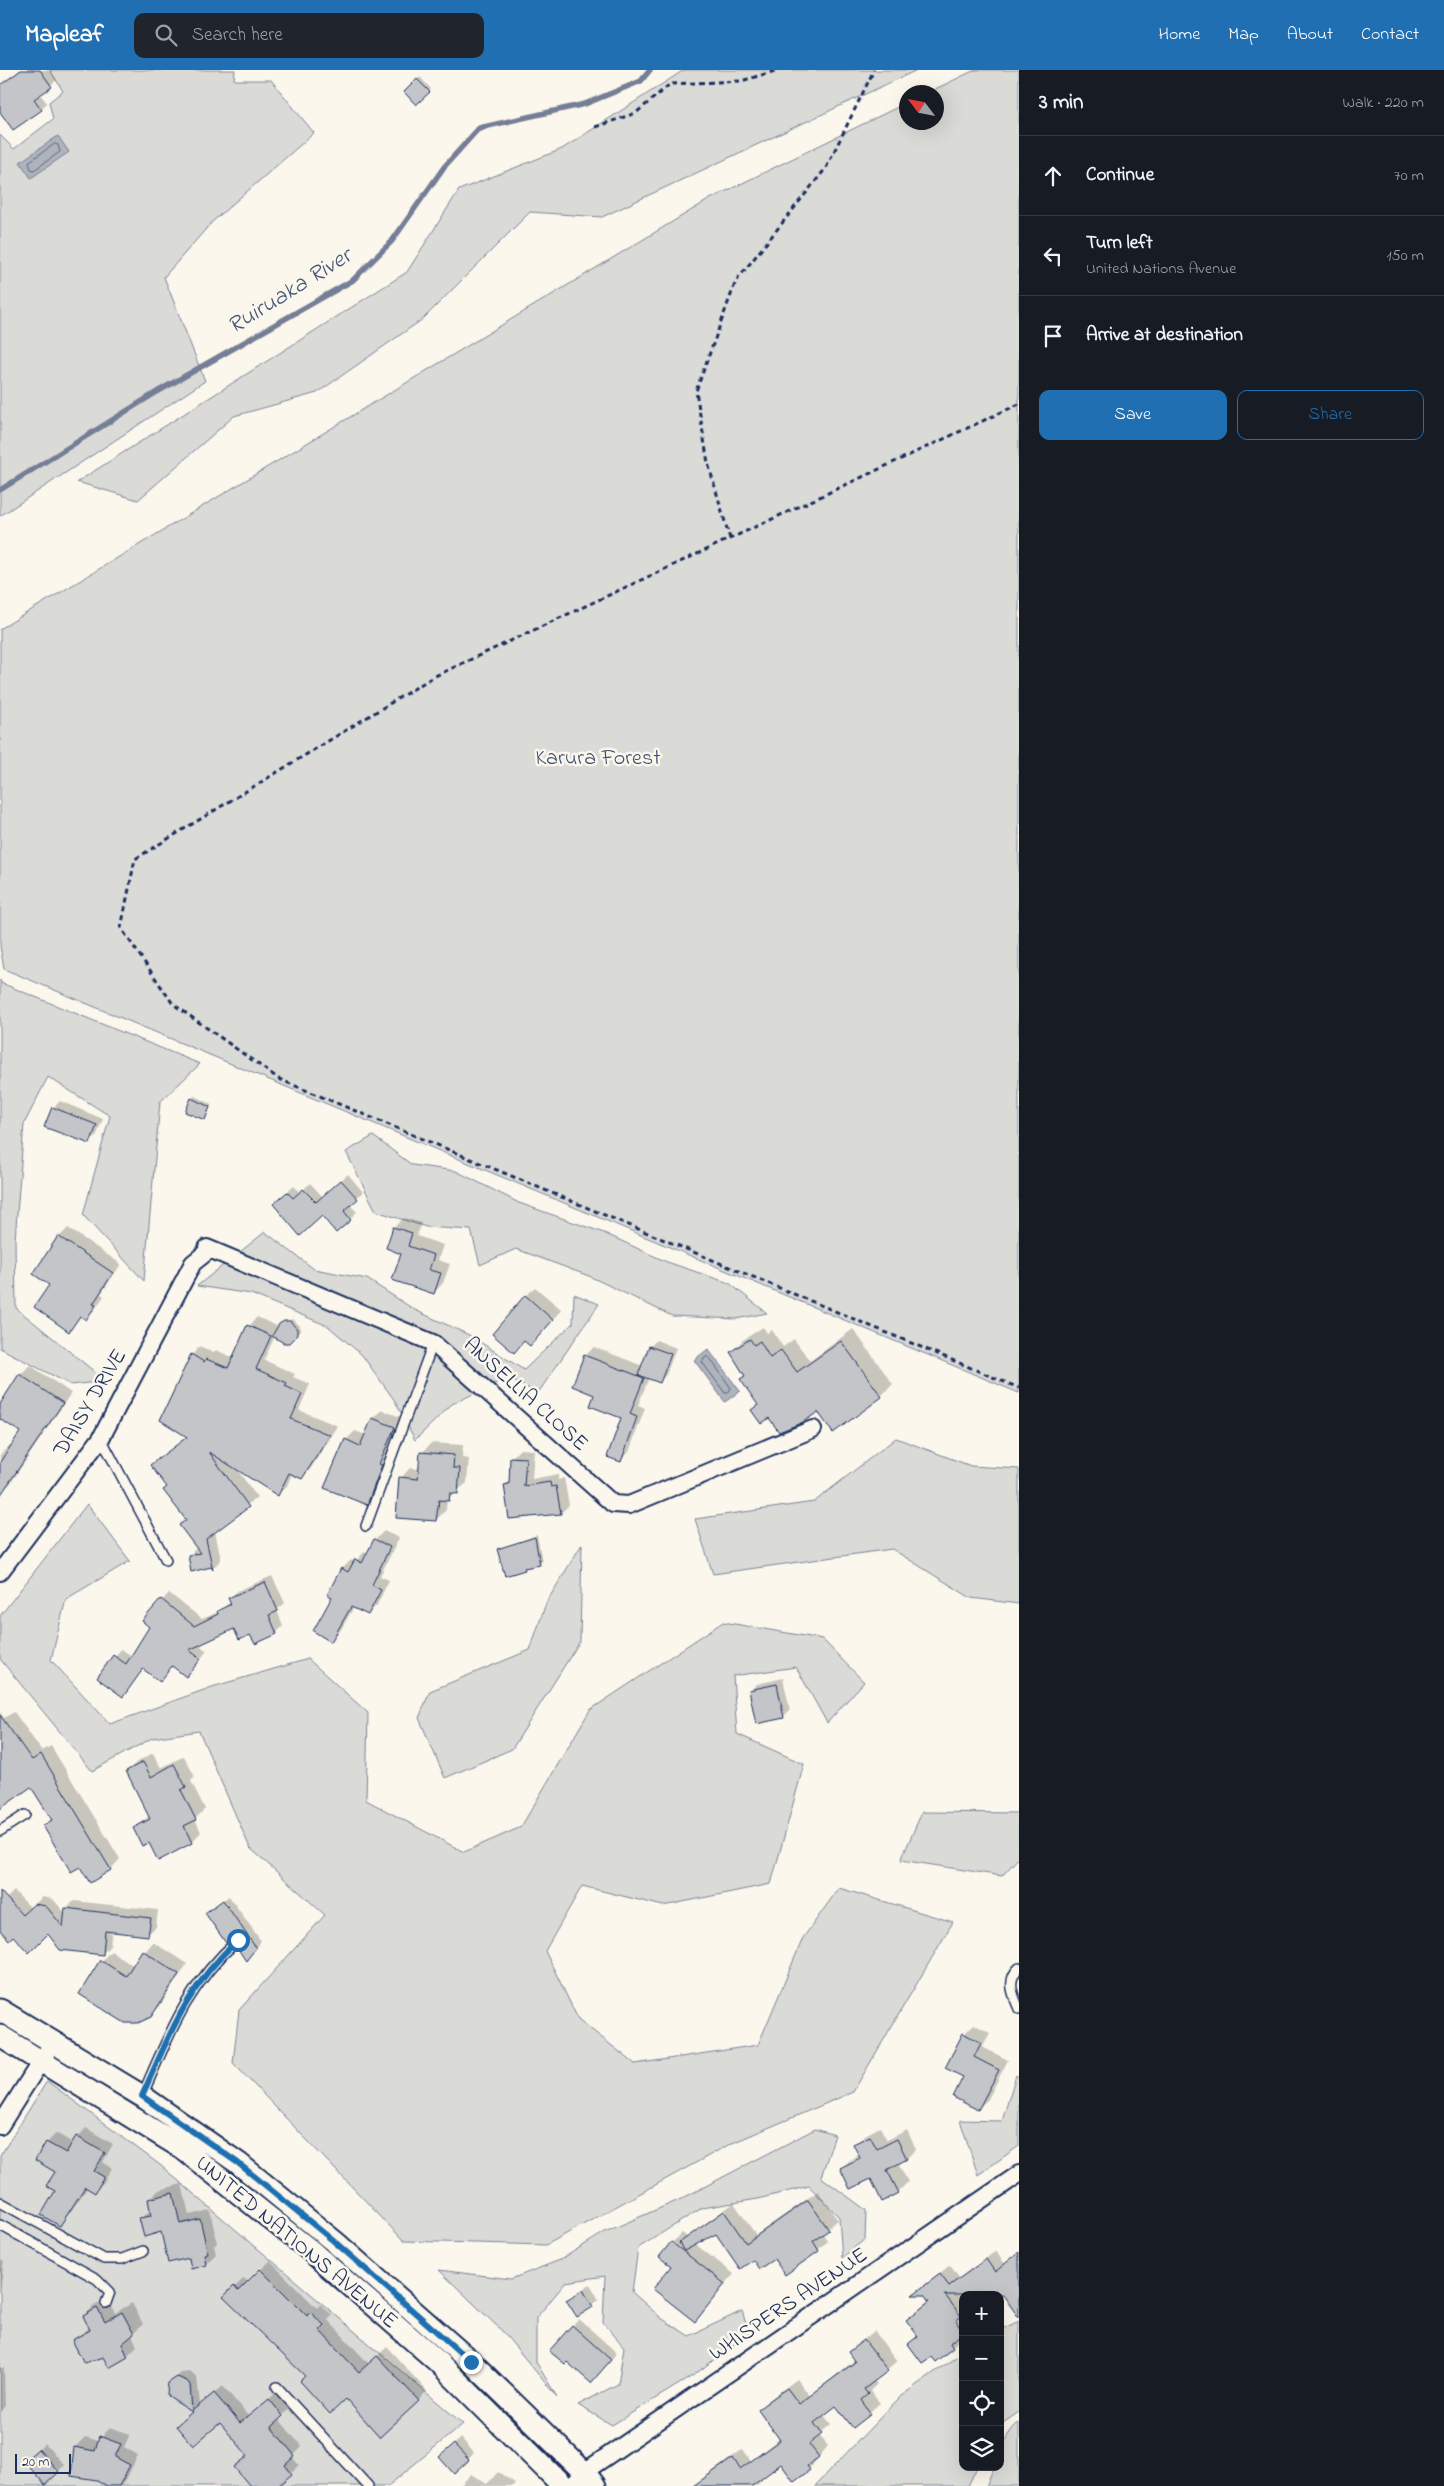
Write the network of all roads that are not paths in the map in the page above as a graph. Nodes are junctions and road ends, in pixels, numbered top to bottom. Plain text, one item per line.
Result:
1 (208, 1251) joint
2 (433, 1343) junction
3 (813, 1429) dead end
4 (100, 1438) junction
5 (366, 1526) dead end
6 (166, 1560) dead end
7 (0, 1572) edge
8 (25, 1815) dead end
9 (0, 1831) edge
10 (238, 1940) dead end
11 (1019, 1968) edge
12 (1019, 2009) edge
13 (0, 2010) edge
14 (0, 2036) edge
15 (53, 2042) junction
16 (41, 2061) junction
17 (142, 2096) junction
18 (0, 2126) edge
19 (1019, 2174) edge
20 (0, 2202) edge
21 (0, 2225) edge
22 (143, 2251) dead end
23 (106, 2303) dead end
24 (277, 2387) dead end
25 (583, 2481) edge
26 (368, 2486) edge
27 (563, 2486) edge

1 - 2 street, ANSELLIA CLOSE
1 - 4 street, DAISY DRIVE
2 - 3 street, ANSELLIA CLOSE
2 - 5 lane
4 - 6 lane
4 - 7 street, DAISY DRIVE
8 - 9 lane
10 - 17 lane
11 - 12 lane
13 - 15 street, UNITED NATIONS AVENUE
14 - 16 street, UNITED NATIONS AVENUE
15 - 16 street
15 - 17 street, UNITED NATIONS AVENUE
16 - 18 street
16 - 27 street, UNITED NATIONS AVENUE
17 - 25 street, UNITED NATIONS AVENUE
19 - 25 street, WHISPERS AVENUE
20 - 22 lane
21 - 23 lane
24 - 26 lane

